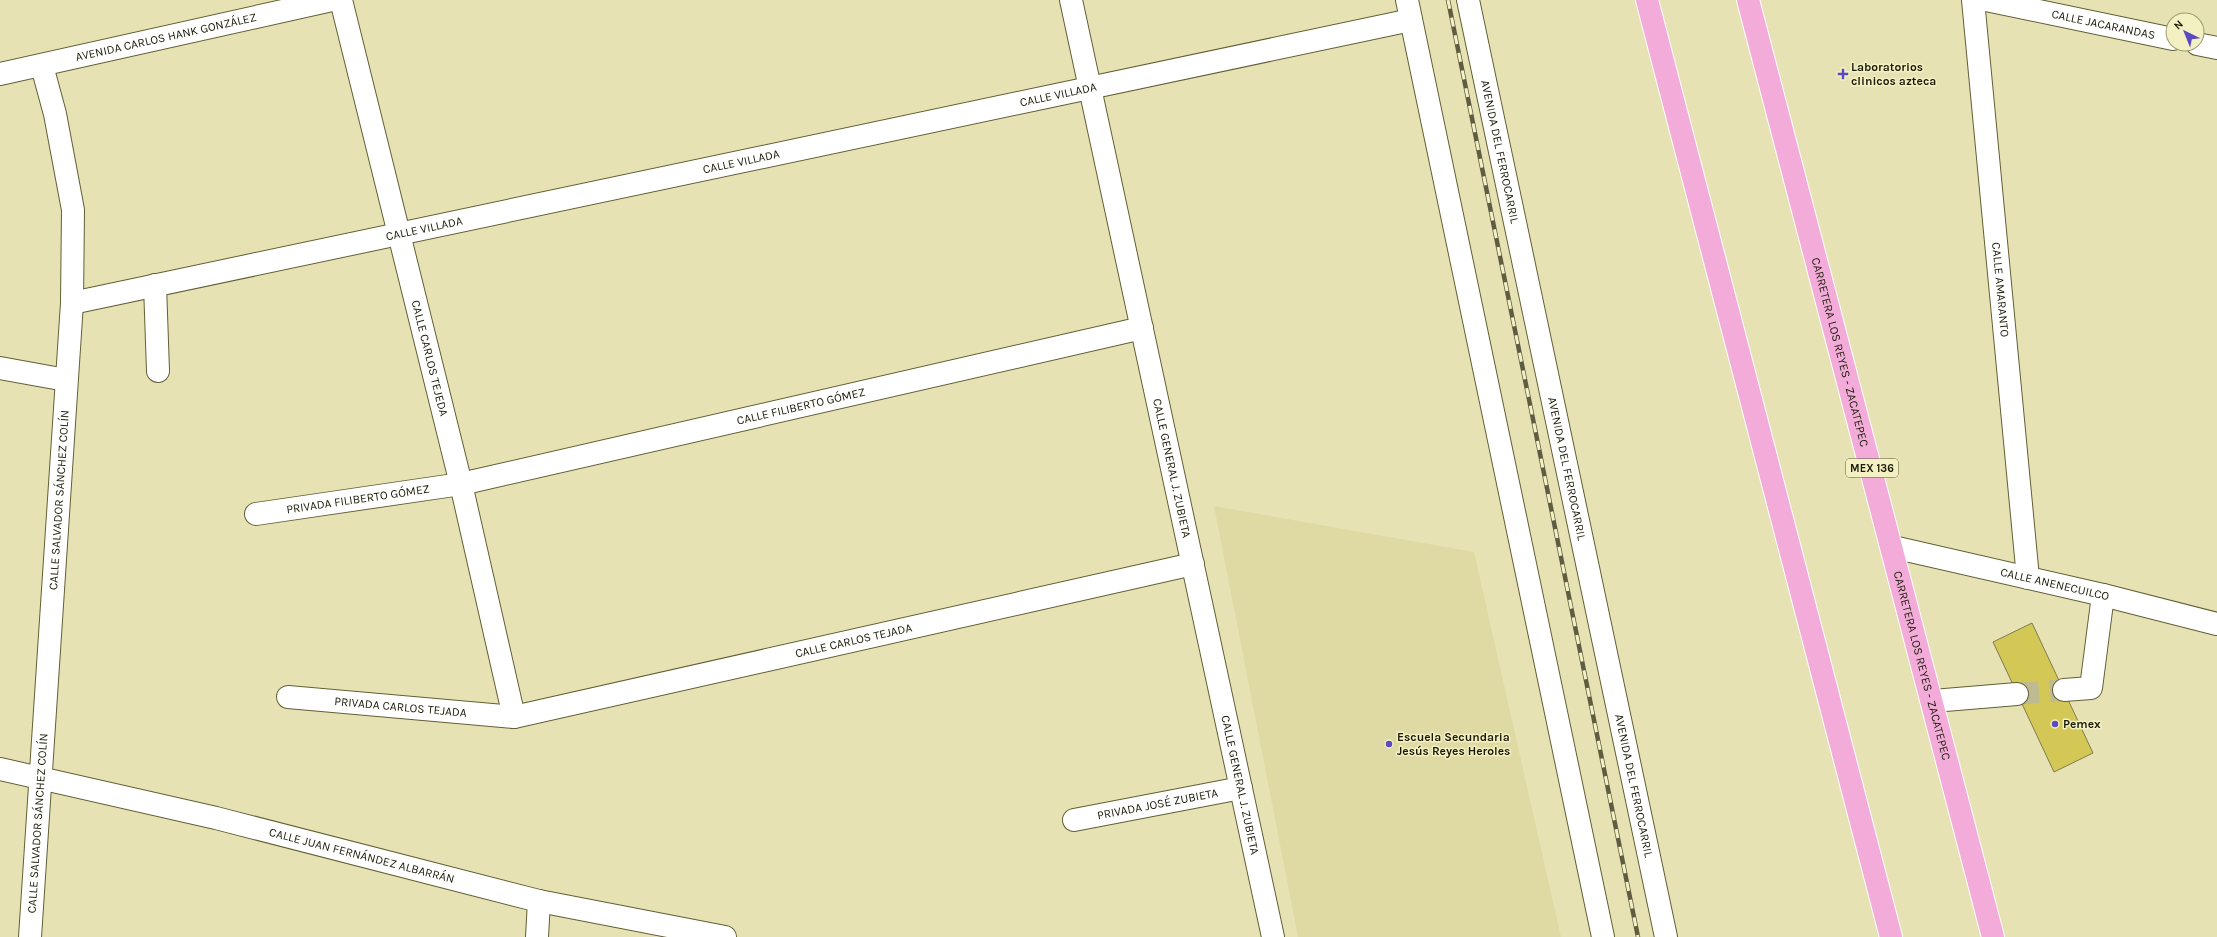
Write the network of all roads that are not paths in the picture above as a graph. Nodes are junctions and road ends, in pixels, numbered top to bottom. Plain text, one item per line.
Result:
1 (332, 0) edge
2 (341, 0) edge
3 (1071, 0) edge
4 (1468, 0) edge
5 (1647, 0) edge
6 (1748, 0) edge
7 (1973, 0) edge
8 (1986, 0) edge
9 (1409, 10) edge
10 (2165, 37) edge
11 (2205, 46) edge
12 (2217, 48) edge
13 (42, 66) junction
14 (0, 74) edge
15 (1090, 88) junction
16 (398, 233) junction
17 (155, 285) junction
18 (72, 303) junction
19 (1142, 328) junction
20 (0, 368) edge
21 (158, 370) dead end
22 (66, 380) junction
23 (461, 484) junction
24 (256, 514) dead end
25 (1893, 547) junction
26 (1193, 564) junction
27 (2028, 578) junction
28 (2104, 595) junction
29 (2217, 624) edge
30 (2064, 690) tunnel mouth
31 (2017, 694) tunnel mouth
32 (288, 697) dead end
33 (1933, 701) junction
34 (514, 717) junction
35 (0, 768) edge
36 (40, 777) junction
37 (1241, 788) junction
38 (1074, 820) dead end
39 (539, 901) junction
40 (30, 937) edge
41 (537, 937) edge
42 (726, 937) edge
43 (1273, 937) edge
44 (1603, 937) edge
45 (1666, 937) edge
46 (1891, 937) edge
47 (1993, 937) edge

1 - 13 street, AVENIDA CARLOS HANK GONZÁLEZ
2 - 16 street, CALLE CARLOS TEJEDA
3 - 15 street, CALLE GENERAL J. ZUBIETA
4 - 45 street, AVENIDA DEL FERROCARRIL
5 - 46 main road
6 - 25 main road, CARRETERA LOS REYES - ZACATEPEC / MEX 136
7 - 27 street, CALLE AMARANTO
8 - 10 street, CALLE JACARANDAS
9 - 15 street, CALLE VILLADA
9 - 44 street
11 - 12 street
13 - 14 street, AVENIDA CARLOS HANK GONZÁLEZ
13 - 18 street, CALLE SALVADOR SÁNCHEZ COLÍN
15 - 16 street, CALLE VILLADA
15 - 19 street, CALLE GENERAL J. ZUBIETA
16 - 17 street, CALLE VILLADA
16 - 23 street, CALLE CARLOS TEJEDA
17 - 18 street, CALLE VILLADA
17 - 21 street
18 - 22 street, CALLE SALVADOR SÁNCHEZ COLÍN
19 - 23 street, CALLE FILIBERTO GÓMEZ
19 - 26 street, CALLE GENERAL J. ZUBIETA
20 - 22 street
22 - 36 street, CALLE SALVADOR SÁNCHEZ COLÍN
23 - 24 street, PRIVADA FILIBERTO GÓMEZ
23 - 34 street, CALLE CARLOS TEJEDA
25 - 27 street, CALLE ANENECUILCO
25 - 33 main road, CARRETERA LOS REYES - ZACATEPEC / MEX 136
26 - 34 street, CALLE CARLOS TEJADA
26 - 37 street, CALLE GENERAL J. ZUBIETA
27 - 28 street, CALLE ANENECUILCO
28 - 29 street, CALLE ANENECUILCO
28 - 30 street
31 - 33 street
32 - 34 street, PRIVADA CARLOS TEJADA
33 - 47 main road, CARRETERA LOS REYES - ZACATEPEC / MEX 136
35 - 36 street, CALLE JUAN FERNÁNDEZ ALBARRÁN
36 - 39 street, CALLE JUAN FERNÁNDEZ ALBARRÁN
36 - 40 street, CALLE SALVADOR SÁNCHEZ COLÍN
37 - 38 street, PRIVADA JOSÉ ZUBIETA
37 - 43 street, CALLE GENERAL J. ZUBIETA
39 - 41 street
39 - 42 street, CALLE JUAN FERNÁNDEZ ALBARRÁN

